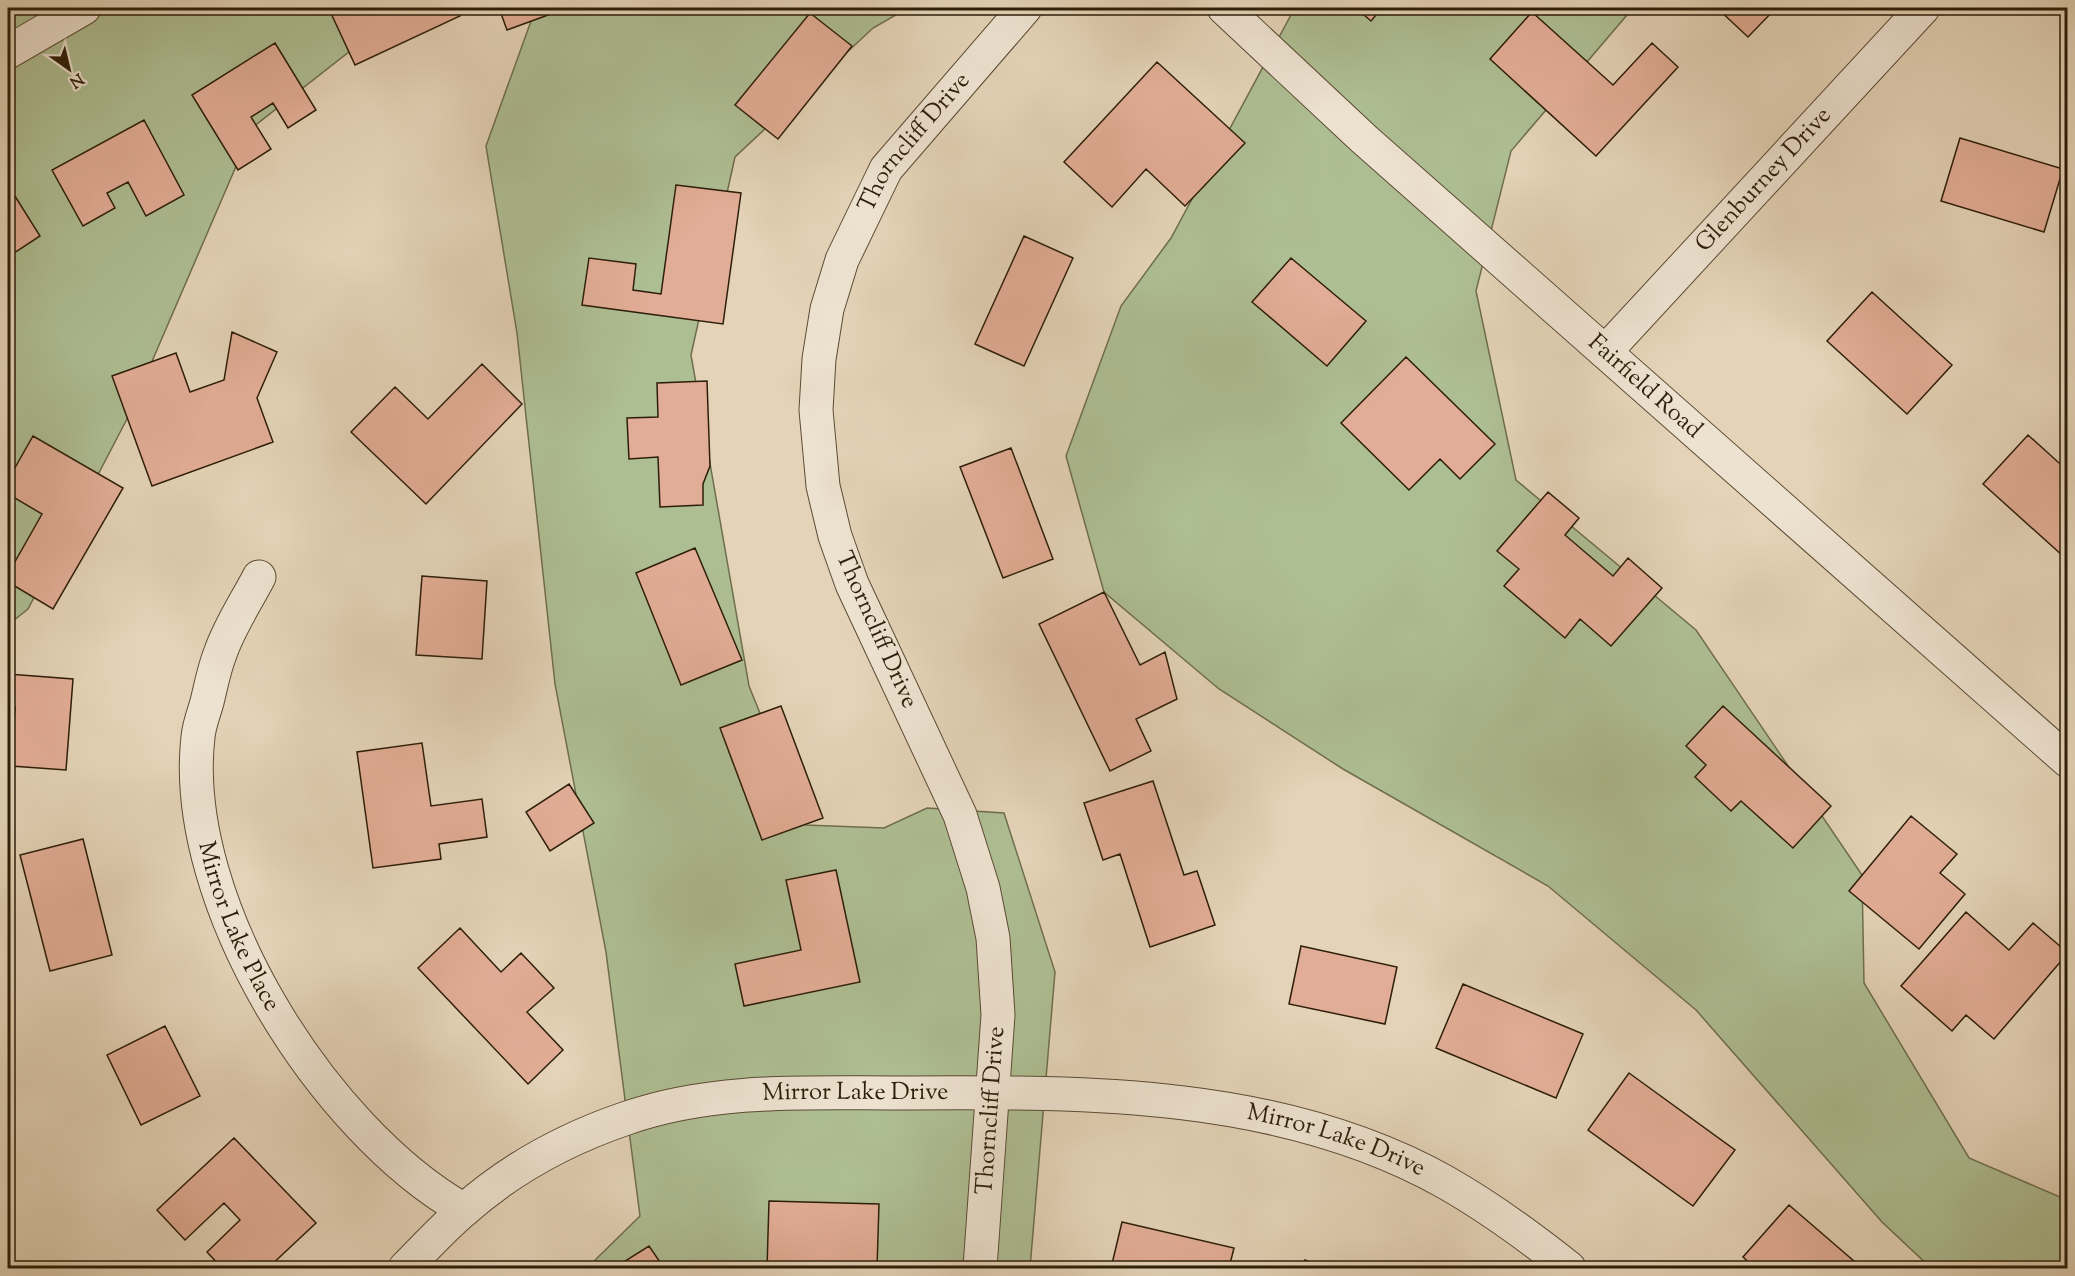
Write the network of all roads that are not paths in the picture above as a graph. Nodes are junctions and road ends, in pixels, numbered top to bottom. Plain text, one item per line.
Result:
1 (84, 8) edge
2 (1025, 8) edge
3 (1224, 8) edge
4 (1923, 8) edge
5 (8, 52) edge
6 (1605, 352) junction
7 (259, 577) dead end
8 (2067, 761) edge
9 (994, 1092) junction
10 (464, 1210) junction
11 (405, 1269) edge
12 (980, 1269) edge
13 (1569, 1269) edge

1 - 5 street
2 - 9 street, Thorncliff Drive
3 - 6 street, Fairfield Road
4 - 6 street, Glenburney Drive
6 - 8 street, Fairfield Road
7 - 10 street, Mirror Lake Place
9 - 10 street, Mirror Lake Drive
9 - 12 street, Thorncliff Drive
9 - 13 street, Mirror Lake Drive
10 - 11 street, Mirror Lake Drive

